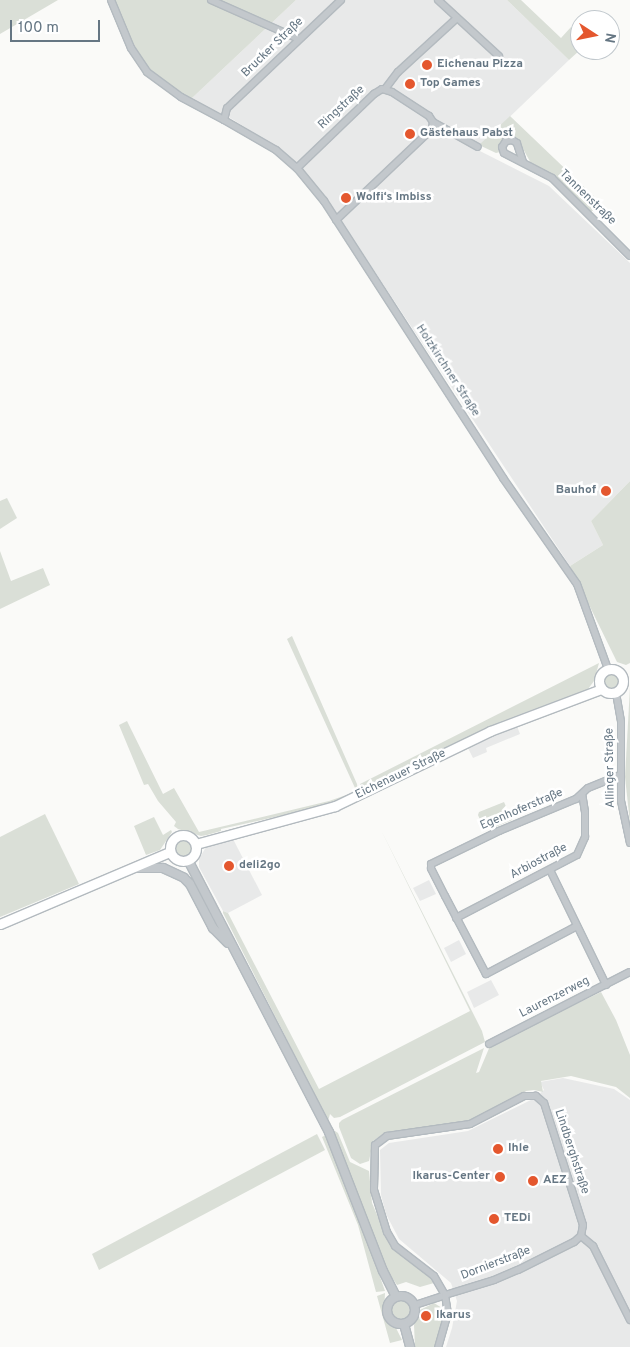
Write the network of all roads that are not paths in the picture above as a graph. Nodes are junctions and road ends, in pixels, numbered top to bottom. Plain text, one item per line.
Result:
1 (111, 0) edge
2 (211, 0) edge
3 (341, 0) edge
4 (438, 0) edge
5 (457, 18) junction
6 (299, 39) junction
7 (499, 56) dead end
8 (385, 89) junction
9 (224, 117) junction
10 (433, 122) junction
11 (478, 147) dead end
12 (523, 162) dead end
13 (297, 168) junction
14 (336, 220) junction
15 (629, 254) edge
16 (608, 669) junction
17 (626, 675) edge
18 (601, 689) junction
19 (616, 693) junction
20 (620, 775) junction
21 (582, 794) junction
22 (630, 843) edge
23 (196, 844) junction
24 (170, 852) junction
25 (188, 860) junction
26 (130, 868) junction
27 (550, 870) junction
28 (456, 918) junction
29 (0, 924) edge
30 (577, 926) junction
31 (233, 947) junction
32 (630, 972) edge
33 (606, 985) junction
34 (489, 1044) dead end
35 (581, 1236) junction
36 (445, 1295) junction
37 (396, 1297) junction
38 (415, 1305) junction
39 (630, 1320) edge
40 (404, 1324) junction
41 (410, 1347) edge
42 (438, 1347) edge

1 - 9 street, Holzkirchner Straße
2 - 6 street
3 - 6 street, Brucker Straße
4 - 5 street
5 - 7 street
5 - 8 street
6 - 9 street, Brucker Straße
8 - 10 street, Ringstraße
8 - 13 street, Ringstraße
9 - 13 street, Holzkirchner Straße
10 - 11 street, Ringstraße
10 - 14 street
12 - 15 street, Tannenstraße
13 - 14 street, Holzkirchner Straße
14 - 16 street, Holzkirchner Straße
16 - 17 main road
16 - 18 main road
17 - 19 main road
18 - 19 main road
18 - 23 main road, Eichenauer Straße
19 - 20 street, Allinger Straße
20 - 21 street, Egenhoferstraße
20 - 22 street, Allinger Straße
21 - 27 street, Arbiostraße
21 - 28 street, Egenhoferstraße
23 - 24 main road
23 - 25 main road
24 - 25 main road
24 - 26 main road
25 - 31 street
26 - 29 main road
26 - 31 street
27 - 28 street, Arbiostraße
27 - 30 street
28 - 30 street
30 - 33 street
31 - 37 street
32 - 33 street, Laurenzerweg
33 - 34 street, Laurenzerweg
35 - 36 street, Dornierstraße
35 - 36 street, Lindberghstraße
35 - 39 street
36 - 38 street, Dornierstraße
36 - 42 street
37 - 38 street
37 - 40 street
38 - 40 street
40 - 41 street

